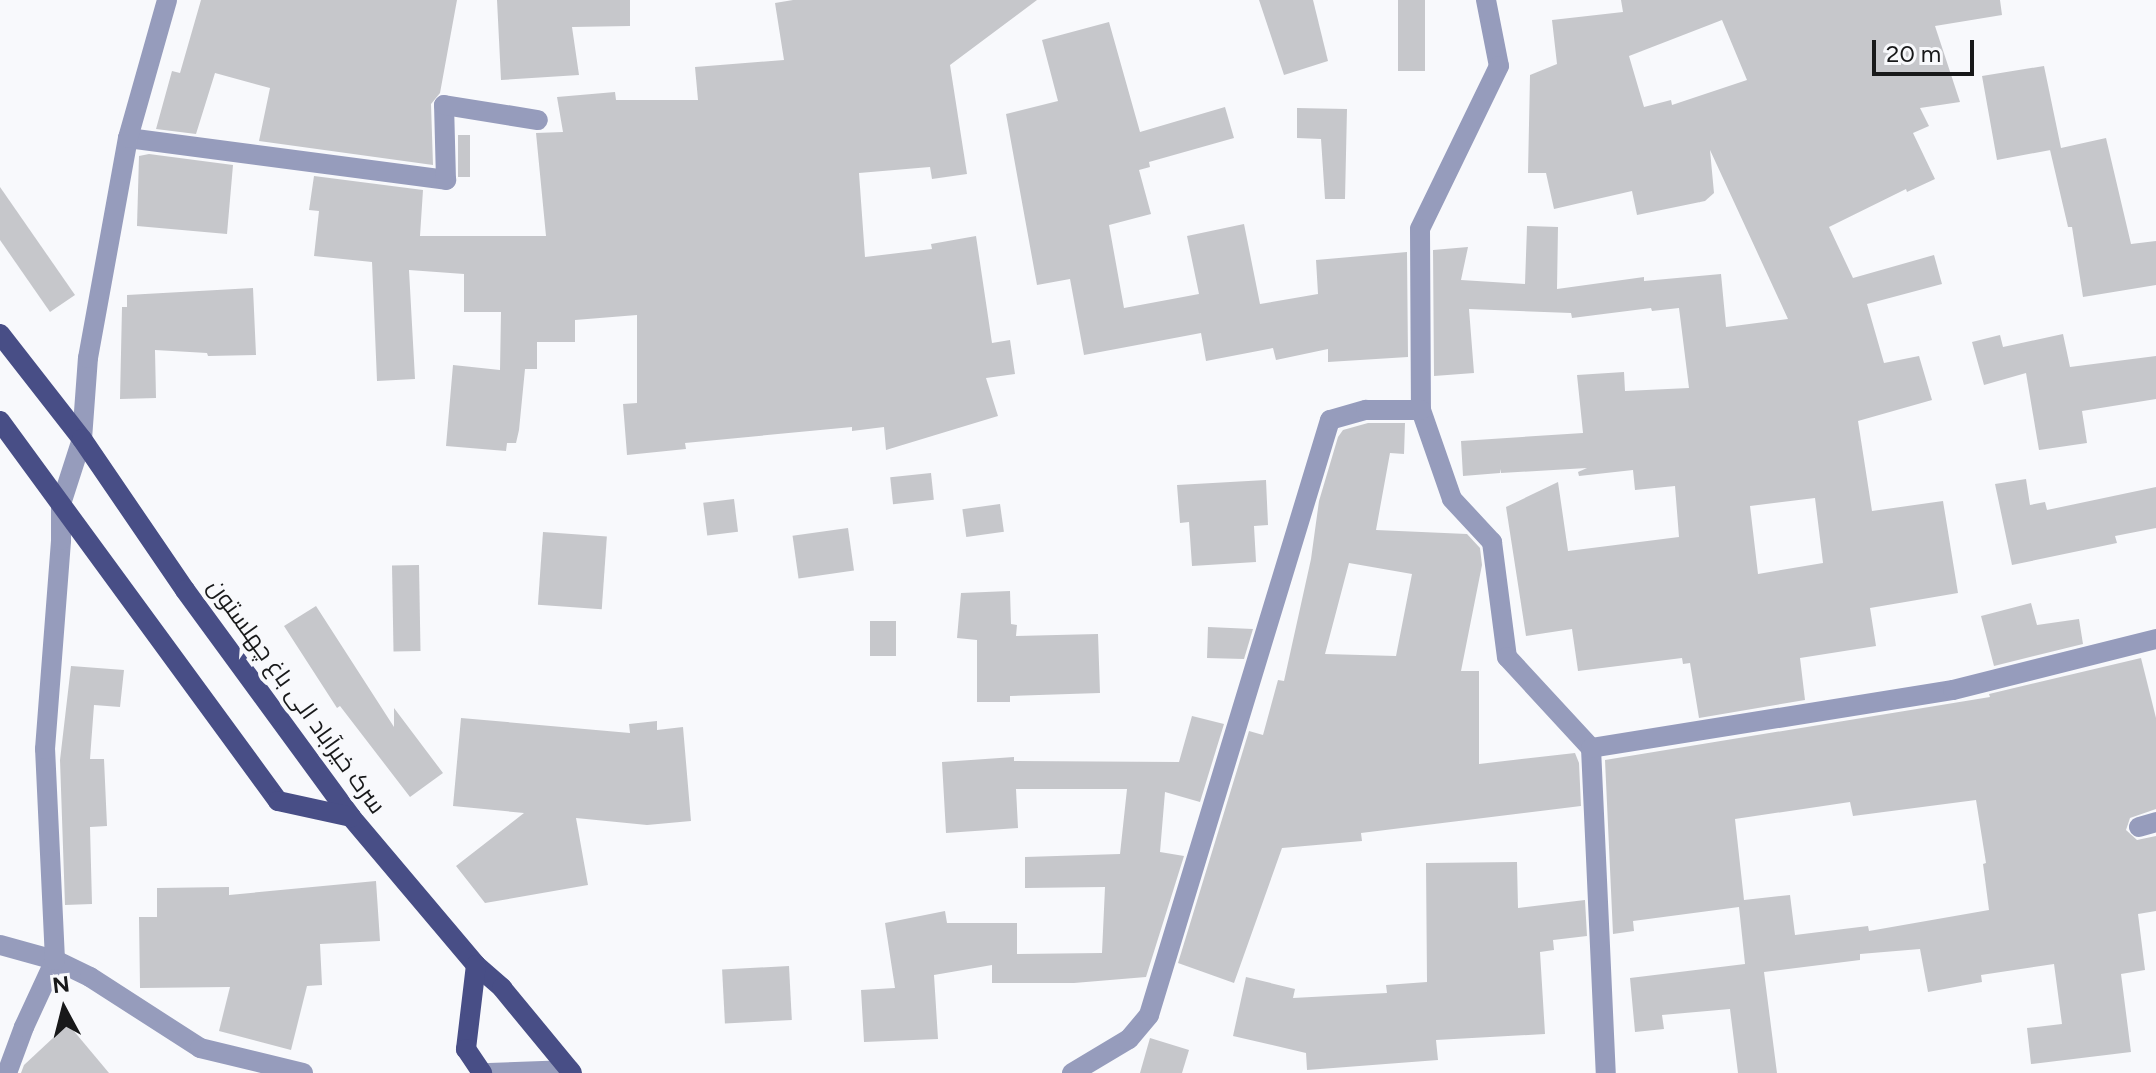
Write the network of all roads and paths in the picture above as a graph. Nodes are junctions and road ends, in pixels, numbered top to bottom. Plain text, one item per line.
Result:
1 (167, 0) edge
2 (1486, 0) edge
3 (538, 120) dead end
4 (128, 138) junction
5 (0, 334) edge
6 (1421, 410) junction
7 (0, 421) edge
8 (82, 439) junction
9 (61, 504) junction
10 (2156, 639) edge
11 (1591, 748) junction
12 (351, 817) junction
13 (0, 945) edge
14 (55, 960) junction
15 (476, 965) junction
16 (571, 1072) edge
17 (7, 1073) edge
18 (303, 1073) edge
19 (482, 1073) edge
20 (489, 1073) edge
21 (1072, 1073) edge
22 (1606, 1073) edge

1 - 4 street
2 - 6 street
3 - 4 street
4 - 8 street
5 - 8 main road, سرک خیرآباد الی باغ چهلستون
6 - 11 street
6 - 21 street
7 - 9 main road
8 - 9 street
8 - 12 main road, سرک خیرآباد الی باغ چهلستون
9 - 12 main road
9 - 14 street
10 - 11 street
11 - 22 street
12 - 15 main road, سرک خیرآباد الی باغ چهلستون
13 - 14 street
14 - 17 street
14 - 18 street
15 - 16 main road, سرک خیرآباد الی باغ چهلستون
15 - 19 main road
16 - 20 street

